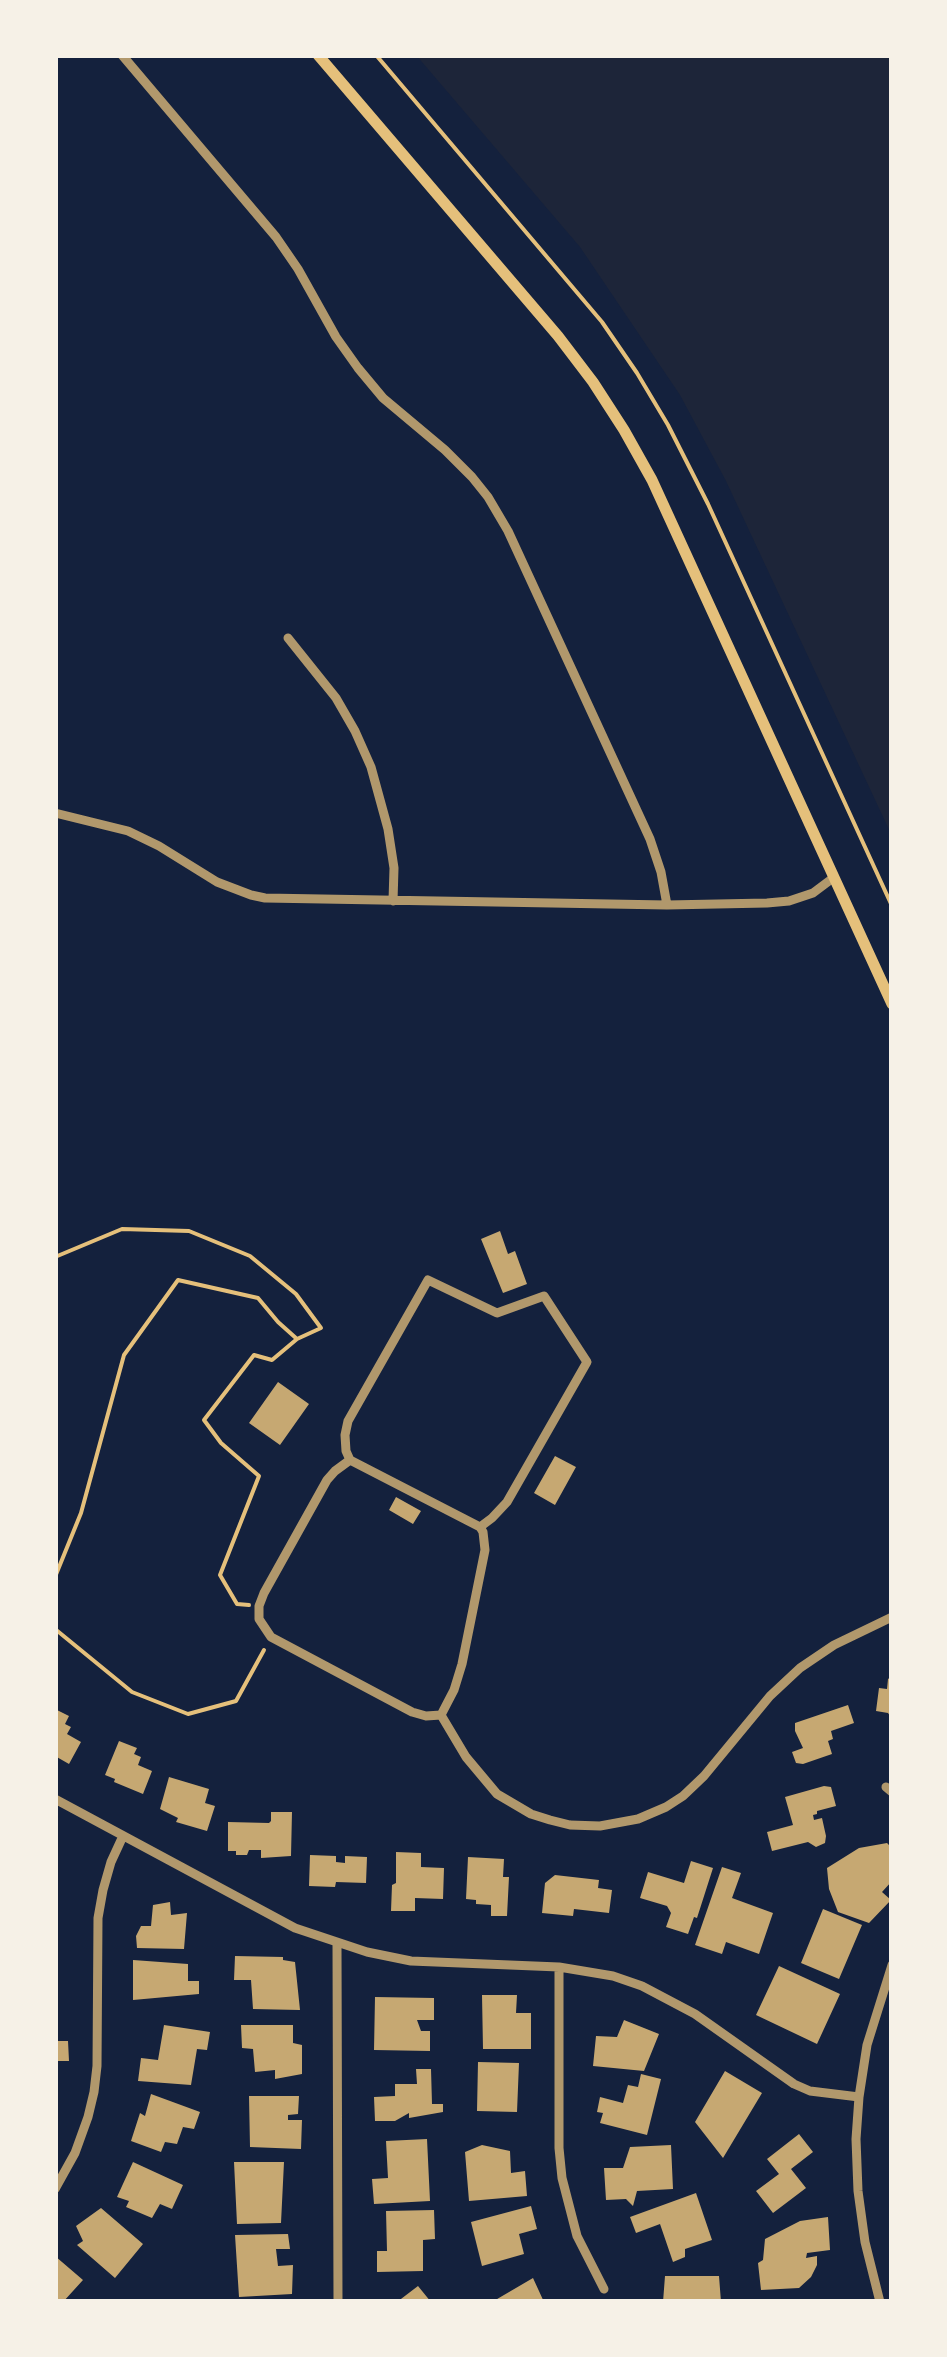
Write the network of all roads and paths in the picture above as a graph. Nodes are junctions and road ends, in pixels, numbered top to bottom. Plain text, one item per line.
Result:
1 (122, 55) edge
2 (318, 55) edge
3 (376, 55) edge
4 (288, 638) dead end
5 (55, 813) edge
6 (834, 878) junction
7 (394, 901) junction
8 (666, 905) junction
9 (892, 906) edge
10 (892, 1004) edge
11 (55, 1257) edge
12 (297, 1339) junction
13 (350, 1460) junction
14 (480, 1527) junction
15 (55, 1578) edge
16 (259, 1606) junction
17 (892, 1617) edge
18 (55, 1629) edge
19 (272, 1637) junction
20 (441, 1715) junction
21 (55, 1799) edge
22 (123, 1836) junction
23 (337, 1944) junction
24 (892, 1965) edge
25 (559, 1967) junction
26 (859, 2097) junction
27 (55, 2189) edge
28 (604, 2290) dead end
29 (338, 2302) edge
30 (880, 2302) edge

1 - 8 street
2 - 6 main road
3 - 9 path
4 - 7 street
5 - 7 street
6 - 8 street
6 - 10 main road
7 - 8 street
11 - 12 path
12 - 15 path
12 - 16 path
13 - 14 street
13 - 14 street
13 - 16 street
14 - 20 street
16 - 19 street
17 - 20 street
18 - 19 path
19 - 20 street
21 - 22 street
22 - 23 street
22 - 27 street
23 - 25 street
23 - 29 street
24 - 26 street
25 - 26 street
25 - 28 street
26 - 30 street

